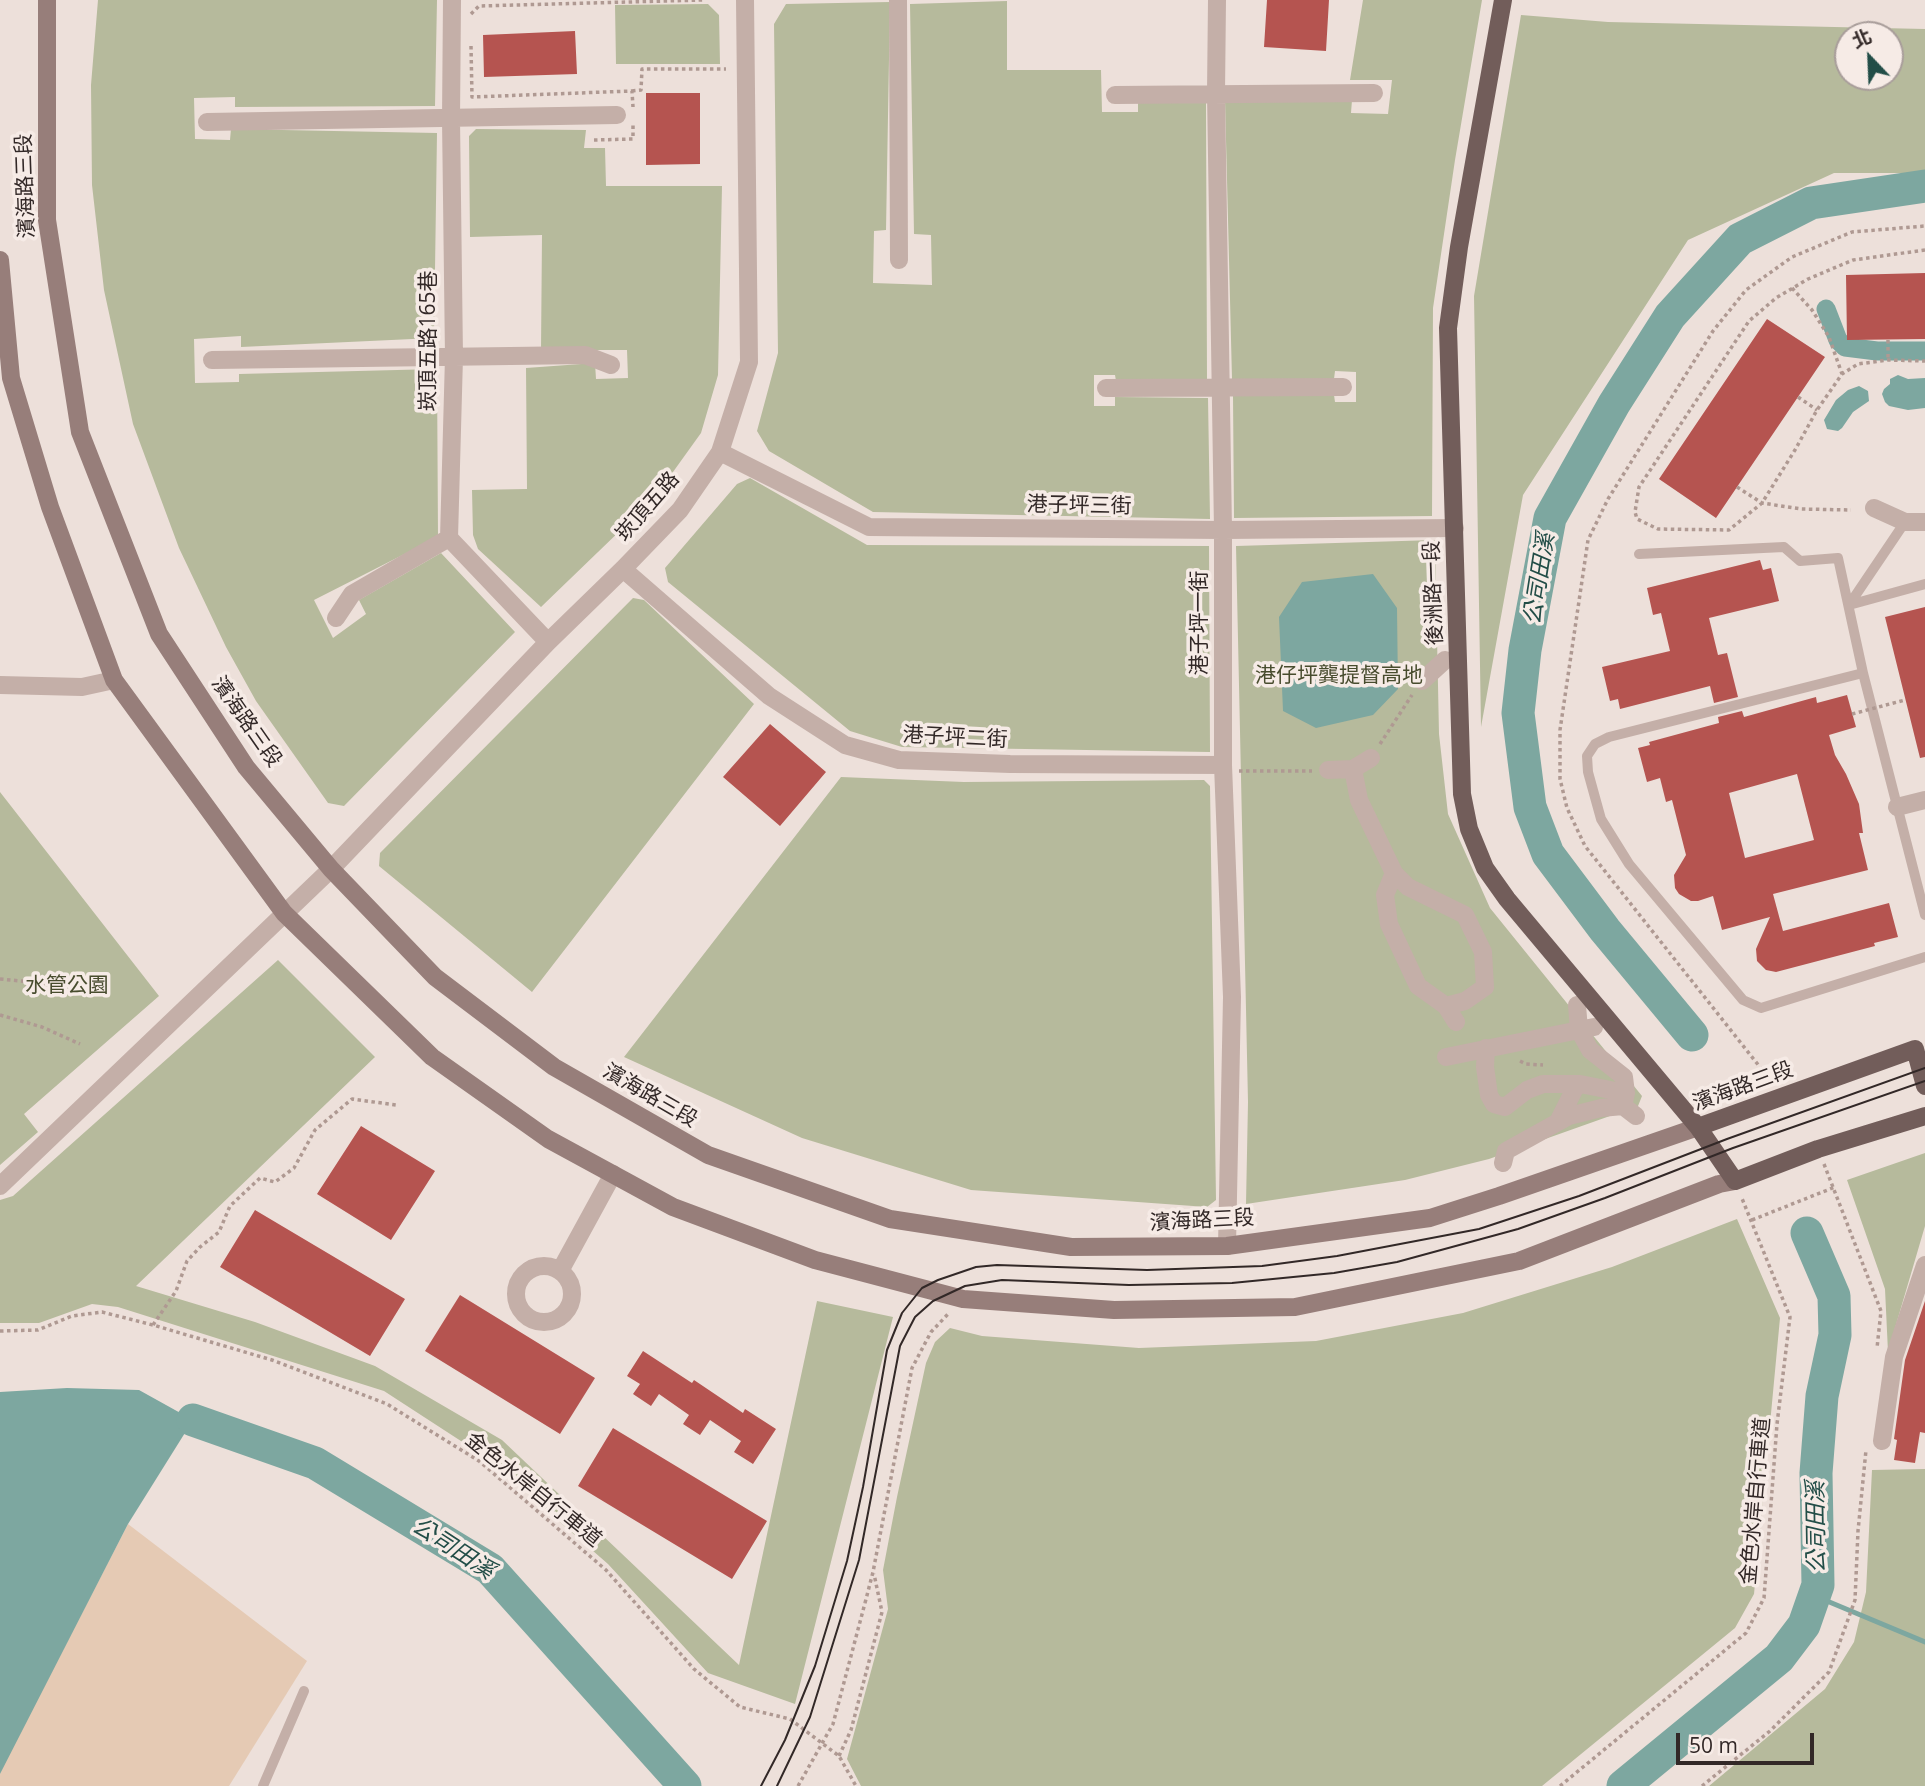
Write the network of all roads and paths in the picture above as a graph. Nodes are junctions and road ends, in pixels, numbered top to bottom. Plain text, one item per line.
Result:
1 (47, 0) edge
2 (452, 0) edge
3 (703, 0) edge
4 (745, 0) edge
5 (898, 0) edge
6 (1217, 0) edge
7 (1503, 0) edge
8 (471, 24) dead end
9 (471, 36) dead end
10 (726, 69) dead end
11 (632, 91) junction
12 (1216, 93) junction
13 (1374, 93) dead end
14 (1115, 95) dead end
15 (617, 115) dead end
16 (451, 119) junction
17 (207, 122) dead end
18 (594, 140) dead end
19 (1925, 226) edge
20 (1925, 250) edge
21 (0, 260) edge
22 (899, 260) dead end
23 (1792, 288) junction
24 (1888, 340) dead end
25 (454, 357) junction
26 (212, 360) dead end
27 (1888, 360) junction
28 (1925, 361) edge
29 (611, 365) dead end
30 (1842, 374) junction
31 (1343, 387) dead end
32 (1106, 388) dead end
33 (1219, 388) junction
34 (1798, 397) dead end
35 (1817, 410) junction
36 (720, 452) junction
37 (1737, 487) dead end
38 (1762, 503) junction
39 (1874, 508) dead end
40 (1852, 510) dead end
41 (1905, 522) junction
42 (1925, 522) edge
43 (1455, 528) junction
44 (1223, 530) junction
45 (449, 538) junction
46 (1639, 554) dead end
47 (623, 569) junction
48 (1925, 584) edge
49 (1849, 605) junction
50 (336, 618) dead end
51 (548, 642) junction
52 (1446, 660) dead end
53 (1863, 673) junction
54 (114, 680) junction
55 (1422, 681) joint
56 (0, 685) edge
57 (1905, 700) dead end
58 (1852, 714) dead end
59 (1371, 758) joint
60 (1228, 768) junction
61 (1353, 769) junction
62 (1328, 770) dead end
63 (1300, 772) dead end
64 (1925, 800) edge
65 (1897, 807) junction
66 (331, 869) junction
67 (1394, 873) junction
68 (284, 913) junction
69 (1925, 915) edge
70 (1925, 957) edge
71 (0, 979) edge
72 (85, 987) dead end
73 (1577, 1005) dead end
74 (1446, 1006) junction
75 (0, 1015) edge
76 (1456, 1022) dead end
77 (1587, 1028) junction
78 (1521, 1040) junction
79 (80, 1044) dead end
80 (1486, 1048) junction
81 (1920, 1048) edge
82 (1446, 1057) dead end
83 (1548, 1064) dead end
84 (1577, 1084) junction
85 (1925, 1086) edge
86 (1783, 1097) junction
87 (396, 1105) dead end
88 (1629, 1105) junction
89 (1925, 1116) edge
90 (1558, 1122) junction
91 (1698, 1127) junction
92 (1818, 1149) junction
93 (1503, 1163) dead end
94 (613, 1174) junction
95 (1735, 1181) junction
96 (0, 1186) edge
97 (1835, 1187) junction
98 (1752, 1220) junction
99 (1227, 1246) junction
100 (1925, 1265) edge
101 (560, 1270) dead end
102 (963, 1298) junction
103 (153, 1325) junction
104 (0, 1331) edge
105 (1876, 1353) dead end
106 (1874, 1445) joint
107 (873, 1572) junction
108 (304, 1691) dead end
109 (839, 1756) junction
110 (263, 1786) edge
111 (798, 1786) edge
112 (856, 1786) edge
113 (1560, 1786) edge
114 (1702, 1786) edge

1 - 66 street, 濱海路三段
2 - 16 street, 崁頂五路165巷
3 - 8 path
4 - 36 street, 崁頂五路
5 - 22 street
6 - 12 street, 港子坪一街
7 - 43 main road, 後洲路一段
9 - 11 path
10 - 11 path
11 - 18 path
12 - 13 street
12 - 14 street
12 - 33 street, 港子坪一街
15 - 16 street
16 - 17 street
16 - 25 street, 崁頂五路165巷
19 - 86 path
20 - 23 path
21 - 54 street, 濱海路三段
23 - 30 path
23 - 38 path
24 - 27 path
25 - 26 street
25 - 29 street
25 - 45 street, 崁頂五路165巷
27 - 28 path
27 - 30 path
30 - 35 path
31 - 33 street
32 - 33 street
33 - 44 street, 港子坪一街
34 - 35 path
35 - 38 path
36 - 44 street, 港子坪三街
36 - 47 street, 崁頂五路
37 - 38 path
38 - 40 path
39 - 41 street
41 - 42 street
41 - 49 lane
43 - 44 street, 港子坪三街
43 - 91 main road, 後洲路一段
44 - 60 street, 港子坪一街
45 - 50 street
45 - 51 street
46 - 49 lane
47 - 51 street, 崁頂五路
47 - 60 street, 港子坪二街
48 - 49 lane
49 - 53 lane
51 - 66 street, 崁頂五路
52 - 55 street
53 - 65 lane
53 - 70 lane
54 - 56 street
54 - 68 street, 濱海路三段
55 - 59 path
57 - 58 path, bridge
59 - 61 street
60 - 63 path
60 - 99 street, 港子坪一街
61 - 62 street
61 - 67 street
64 - 65 street
65 - 69 lane
66 - 68 street, 崁頂五路
66 - 99 street, 濱海路三段
67 - 74 street
67 - 74 street
68 - 94 street, 濱海路三段
68 - 96 street, 崁頂五路
71 - 72 path
73 - 77 street
74 - 76 street
75 - 79 path
77 - 78 street
77 - 88 street
78 - 80 street
78 - 83 path
80 - 82 street
80 - 84 street
81 - 85 main road
81 - 86 main road, 濱海路三段
84 - 88 street
84 - 90 street
86 - 91 main road, 濱海路三段
87 - 103 path
88 - 90 street
89 - 92 main road, 濱海路三段
90 - 93 street
91 - 95 main road, 後洲路一段
91 - 99 street, 濱海路三段
92 - 95 main road, 濱海路三段
92 - 97 path
94 - 101 street
94 - 102 street, 濱海路三段
95 - 98 path, 金色水岸自行車道
95 - 102 street, 濱海路三段
97 - 98 path
97 - 105 path
98 - 113 path, 金色水岸自行車道
100 - 106 street
102 - 107 path
103 - 104 path, 金色水岸自行車道
103 - 109 path, 金色水岸自行車道
106 - 114 path
107 - 109 path
107 - 111 path, bridge
108 - 110 lane
109 - 112 path, 金色水岸自行車道

